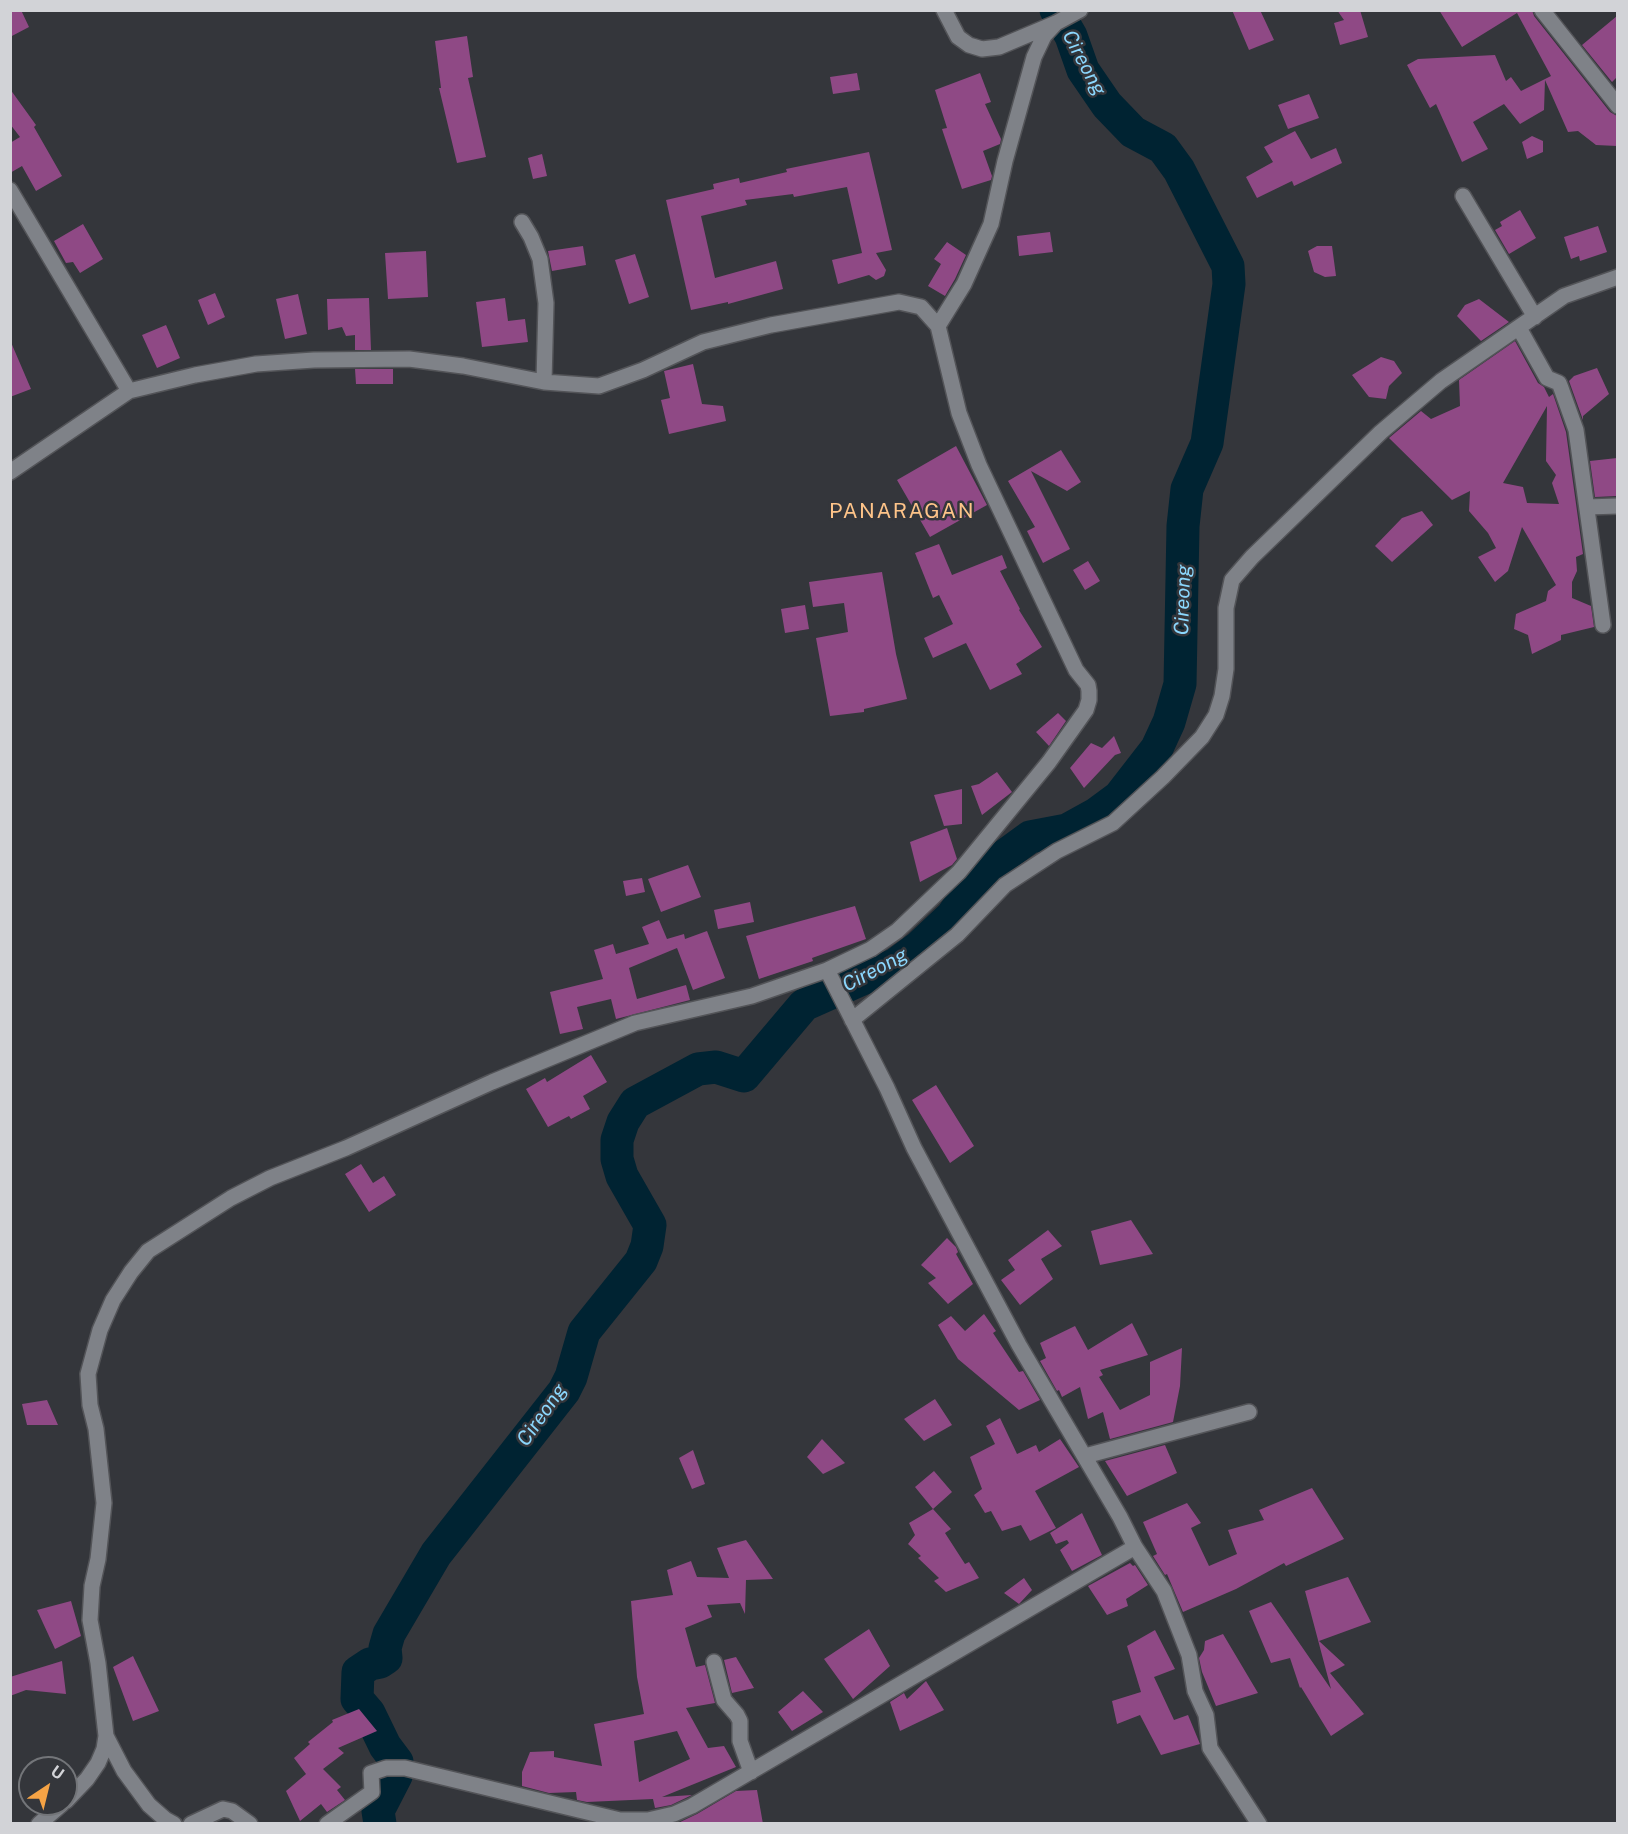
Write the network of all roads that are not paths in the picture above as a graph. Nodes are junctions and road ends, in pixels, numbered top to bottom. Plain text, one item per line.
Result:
1 (944, 10) edge
2 (1542, 10) edge
3 (1079, 11) edge
4 (1056, 23) junction
5 (1617, 106) edge
6 (10, 190) edge
7 (1463, 195) dead end
8 (522, 222) dead end
9 (1617, 277) edge
10 (1535, 317) junction
11 (938, 326) junction
12 (1520, 328) junction
13 (544, 382) junction
14 (129, 391) junction
15 (10, 472) edge
16 (1617, 506) edge
17 (1587, 507) junction
18 (1604, 625) dead end
19 (827, 970) junction
20 (849, 1016) junction
21 (1249, 1412) dead end
22 (1085, 1456) junction
23 (1135, 1547) junction
24 (714, 1662) dead end
25 (105, 1736) junction
26 (751, 1772) junction
27 (78, 1788) edge
28 (174, 1824) edge
29 (191, 1824) edge
30 (250, 1824) edge
31 (327, 1824) edge
32 (1259, 1824) edge

1 - 4 street
2 - 5 street
3 - 4 street
4 - 11 street
6 - 14 street
7 - 10 street
8 - 13 street
9 - 10 street
10 - 12 street
11 - 13 street
11 - 19 street
12 - 17 street
12 - 20 street
13 - 14 street
14 - 15 street
16 - 17 street
17 - 18 street
19 - 20 street
19 - 25 street
20 - 22 street
21 - 22 street
22 - 23 street
23 - 26 street
23 - 32 street
24 - 26 street
25 - 27 street
25 - 28 street
26 - 31 street
29 - 30 street

